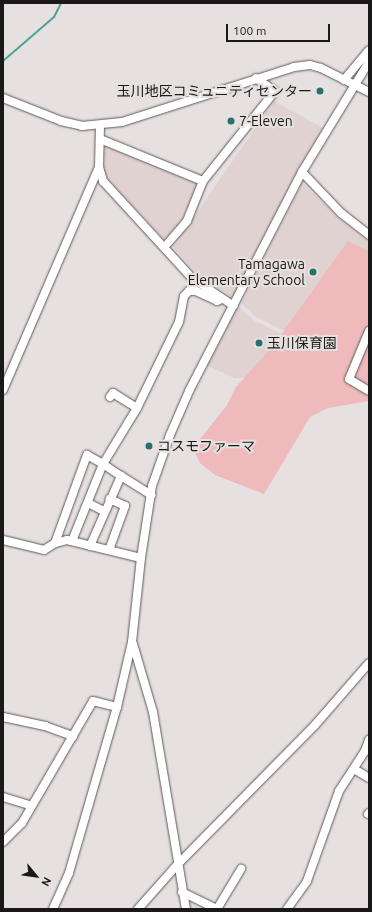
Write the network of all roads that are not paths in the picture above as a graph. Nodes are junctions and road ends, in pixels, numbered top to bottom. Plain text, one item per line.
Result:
1 (369, 50) edge
2 (369, 62) edge
3 (256, 78) junction
4 (344, 80) junction
5 (354, 84) junction
6 (369, 92) edge
7 (3, 98) edge
8 (100, 126) junction
9 (100, 139) junction
10 (99, 167) junction
11 (302, 172) junction
12 (203, 181) junction
13 (369, 235) edge
14 (168, 243) dead end
15 (222, 299) junction
16 (234, 306) junction
17 (369, 332) edge
18 (3, 390) edge
19 (369, 391) edge
20 (110, 397) dead end
21 (137, 408) junction
22 (103, 464) junction
23 (121, 476) junction
24 (151, 495) junction
25 (110, 499) junction
26 (88, 503) junction
27 (104, 510) junction
28 (3, 540) edge
29 (72, 541) junction
30 (55, 543) junction
31 (90, 546) junction
32 (109, 550) junction
33 (141, 558) junction
34 (132, 642) junction
35 (368, 668) edge
36 (117, 707) junction
37 (3, 717) edge
38 (73, 736) junction
39 (369, 740) edge
40 (354, 769) junction
41 (369, 778) edge
42 (3, 797) edge
43 (32, 806) junction
44 (3, 842) edge
45 (178, 864) junction
46 (241, 869) dead end
47 (182, 892) junction
48 (53, 909) edge
49 (138, 909) edge
50 (186, 909) edge
51 (217, 909) edge
52 (288, 909) edge

1 - 4 street
2 - 5 street
3 - 4 street
3 - 8 street
3 - 12 street
4 - 5 street
5 - 6 street
5 - 11 street
7 - 8 street
8 - 9 street
9 - 10 street
9 - 12 street
10 - 15 street
10 - 18 street
11 - 13 street
11 - 16 street
12 - 14 street
15 - 16 street
15 - 21 street
16 - 24 street
17 - 19 street
20 - 21 street
21 - 22 street
22 - 23 street
22 - 26 street
22 - 30 street
23 - 24 street
23 - 25 street
24 - 33 street
25 - 27 street
25 - 32 street
26 - 27 street
26 - 29 street
27 - 31 street
28 - 30 street
29 - 30 street
29 - 31 street
31 - 32 street
32 - 33 street
33 - 34 street
34 - 36 street
34 - 45 street
35 - 45 street
36 - 38 street
36 - 48 street
37 - 38 street
38 - 43 street
39 - 40 street
40 - 41 street
40 - 52 street
42 - 43 street
43 - 44 street
45 - 47 street
45 - 49 street
46 - 51 street
47 - 50 street
47 - 51 street

